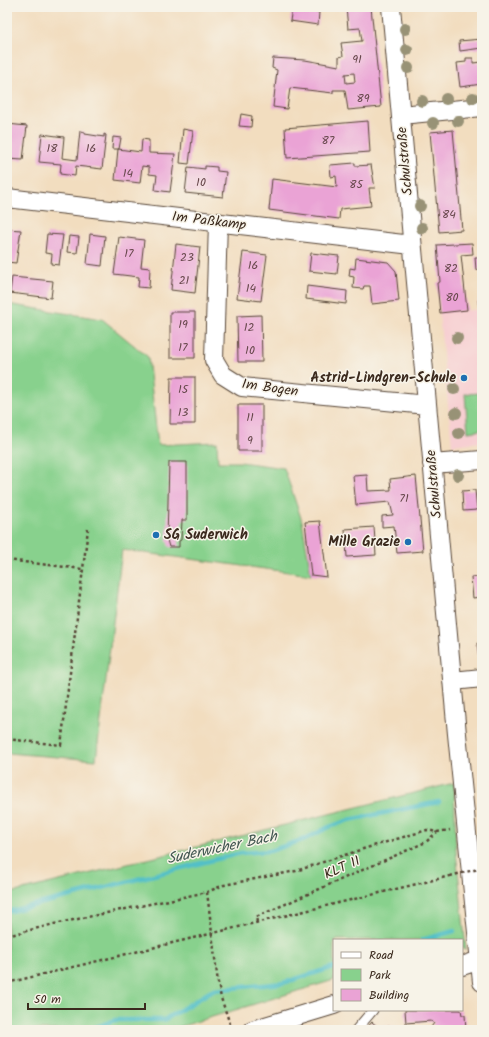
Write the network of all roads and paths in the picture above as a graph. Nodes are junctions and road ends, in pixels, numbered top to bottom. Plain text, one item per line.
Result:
1 (391, 7) edge
2 (482, 107) edge
3 (401, 116) junction
4 (7, 198) edge
5 (218, 222) junction
6 (412, 245) junction
7 (427, 405) junction
8 (482, 460) edge
9 (432, 464) junction
10 (88, 529) dead end
11 (7, 560) edge
12 (82, 569) junction
13 (482, 678) edge
14 (452, 681) junction
15 (7, 739) edge
16 (467, 828) junction
17 (437, 832) junction
18 (482, 868) edge
19 (207, 892) junction
20 (257, 922) junction
21 (7, 936) edge
22 (480, 960) junction
23 (463, 966) edge
24 (482, 982) edge
25 (7, 983) edge
26 (333, 1005) edge
27 (372, 1011) edge
28 (232, 1030) edge
29 (252, 1030) edge
30 (356, 1030) edge

1 - 3 street, Schulstraße
2 - 3 street
3 - 6 street, Schulstraße
4 - 5 street, Im Paßkamp
5 - 6 street, Im Paßkamp
5 - 7 street, Im Bogen
6 - 7 street, Schulstraße
7 - 9 street, Schulstraße
8 - 9 street
9 - 14 street, Schulstraße
10 - 12 path
11 - 12 path
12 - 15 path
13 - 14 street
14 - 16 street, Schulstraße
16 - 17 path
16 - 22 street, Schulstraße
17 - 19 path
17 - 20 path, KLT II
18 - 20 path, bridge
19 - 21 path
19 - 28 path
20 - 25 path, bridge
22 - 23 street
22 - 24 street, Schulstraße
26 - 29 street
27 - 30 lane

